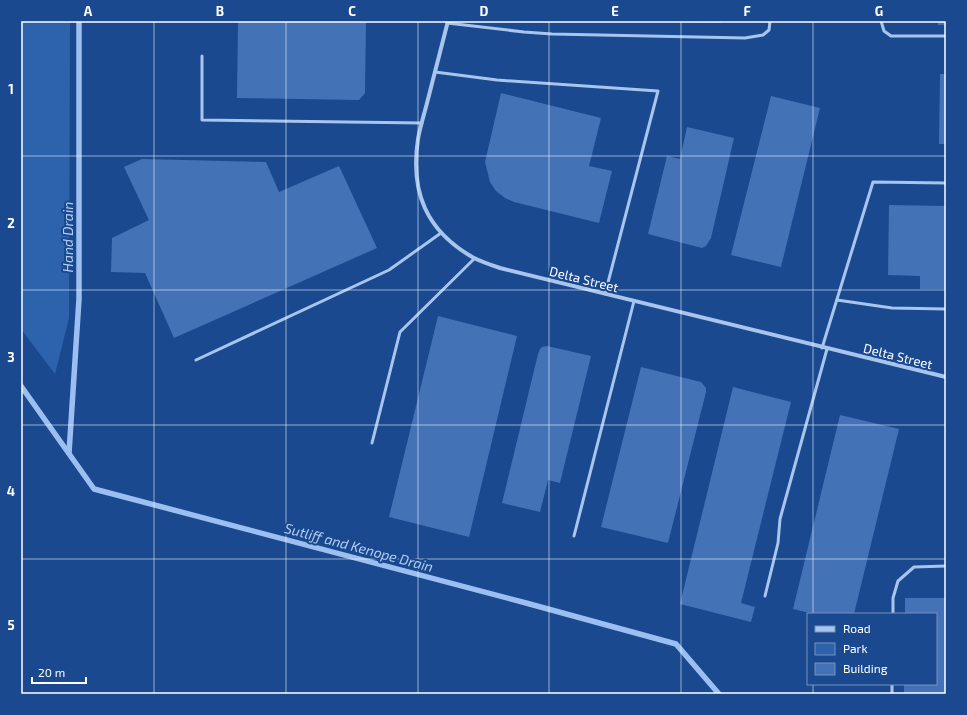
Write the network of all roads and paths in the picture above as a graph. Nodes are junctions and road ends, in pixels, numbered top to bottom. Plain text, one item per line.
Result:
1 (770, 21) edge
2 (881, 21) edge
3 (447, 22) edge
4 (946, 36) edge
5 (202, 56) dead end
6 (435, 72) junction
7 (422, 123) junction
8 (946, 183) edge
9 (441, 233) junction
10 (475, 258) junction
11 (605, 294) junction
12 (837, 300) junction
13 (634, 301) junction
14 (946, 309) edge
15 (824, 348) junction
16 (196, 360) dead end
17 (946, 377) edge
18 (372, 443) dead end
19 (574, 536) dead end
20 (946, 566) edge
21 (765, 596) dead end
22 (893, 613) edge

1 - 3 lane
2 - 4 lane
3 - 6 street, Delta Street
5 - 7 lane
6 - 7 street, Delta Street
6 - 11 lane
7 - 9 street, Delta Street
8 - 12 lane
9 - 10 street, Delta Street
9 - 16 lane
10 - 11 street, Delta Street
10 - 18 lane
11 - 13 street, Delta Street
12 - 14 lane
12 - 15 lane
13 - 15 street, Delta Street
13 - 19 lane
15 - 17 street, Delta Street
15 - 21 lane
20 - 22 lane

